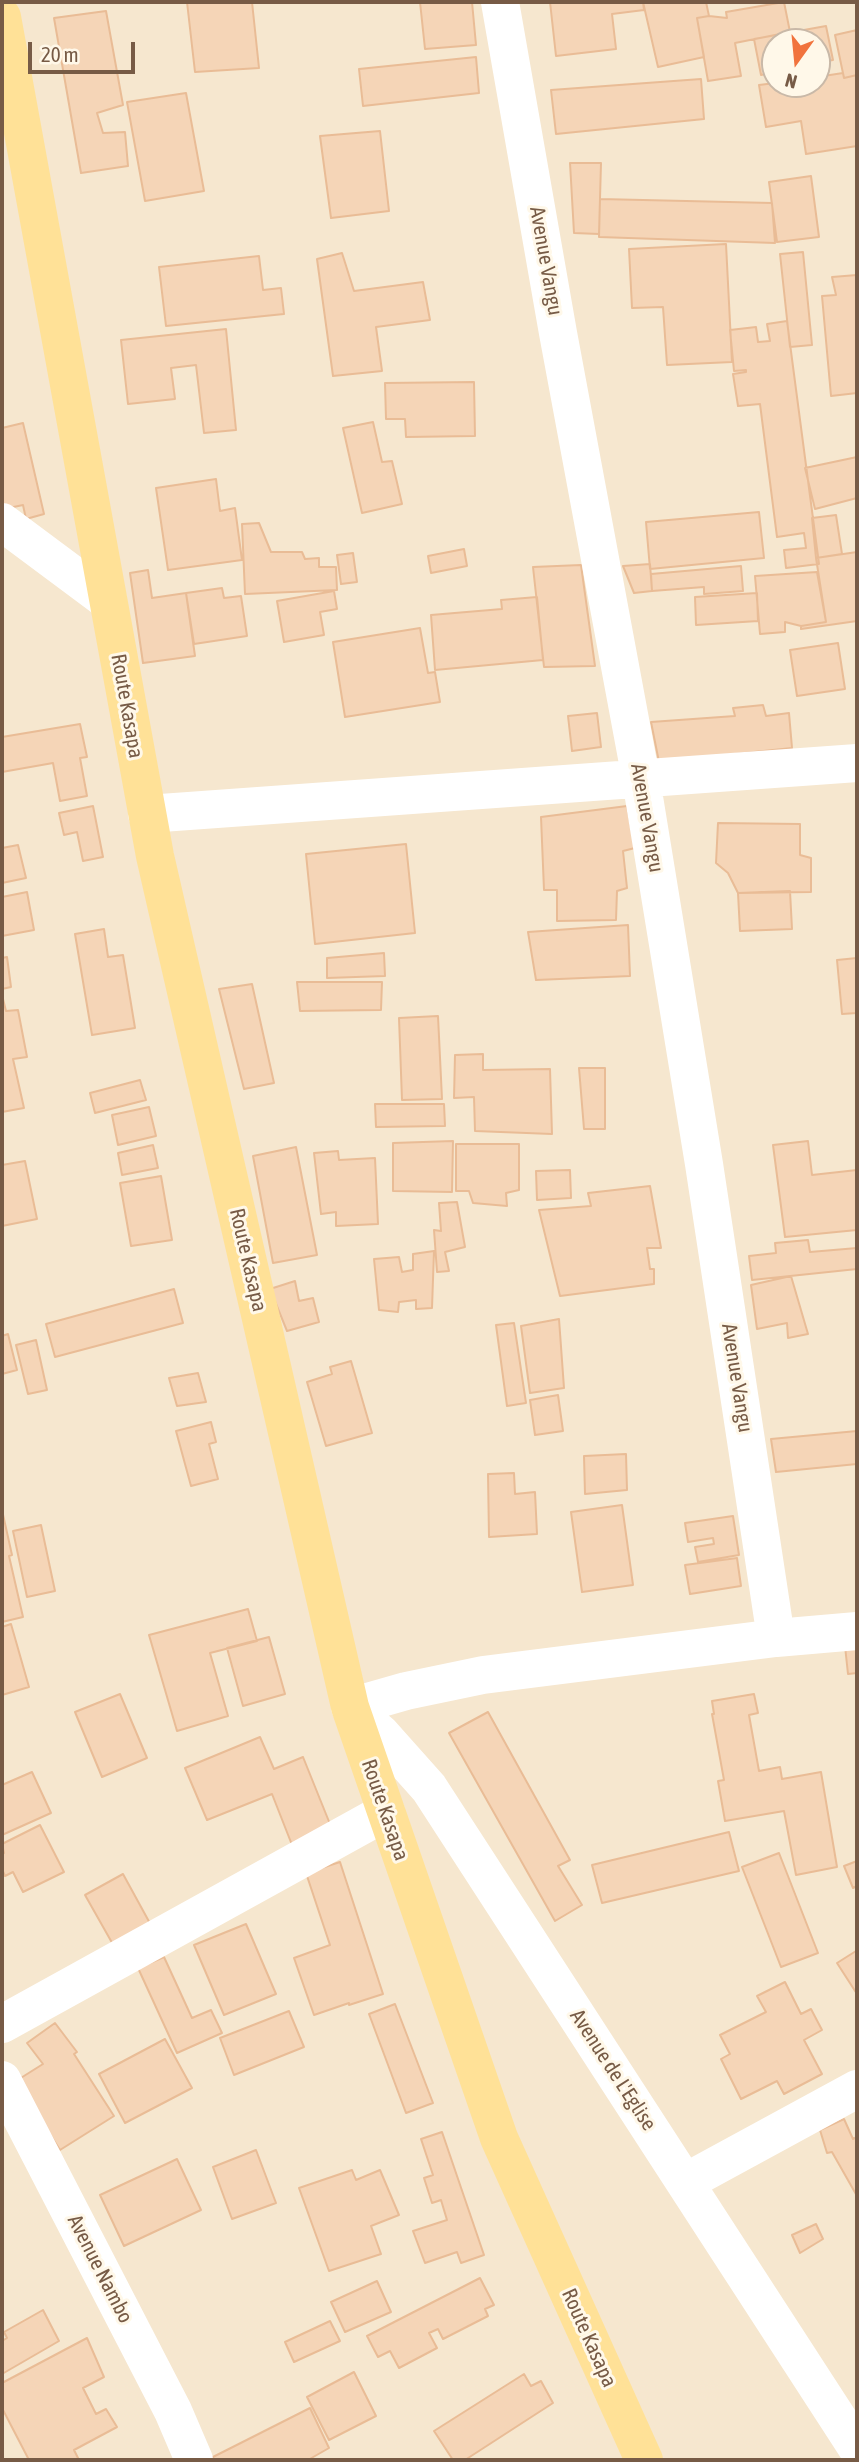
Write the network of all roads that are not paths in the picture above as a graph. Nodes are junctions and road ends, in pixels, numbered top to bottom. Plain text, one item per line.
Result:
1 (500, 2) edge
2 (2, 17) edge
3 (2, 522) edge
4 (108, 601) junction
5 (857, 763) edge
6 (641, 779) junction
7 (147, 814) junction
8 (857, 1631) edge
9 (776, 1638) junction
10 (350, 1707) junction
11 (386, 1812) junction
12 (2, 2024) edge
13 (2, 2080) edge
14 (857, 2089) edge
15 (686, 2182) junction
16 (857, 2448) edge
17 (194, 2460) edge
18 (644, 2460) edge

1 - 6 street, Avenue Vangu
2 - 4 main road, Route Kasapa
3 - 4 street
4 - 7 main road, Route Kasapa
5 - 6 street
6 - 7 street
6 - 9 street, Avenue Vangu
7 - 10 main road, Route Kasapa
8 - 9 street
9 - 10 street
10 - 11 main road, Route Kasapa
10 - 15 street, Avenue de L'Eglise
11 - 12 street
11 - 18 main road, Route Kasapa
13 - 17 street, Avenue Nambo
14 - 15 street
15 - 16 street, Avenue de L'Eglise

